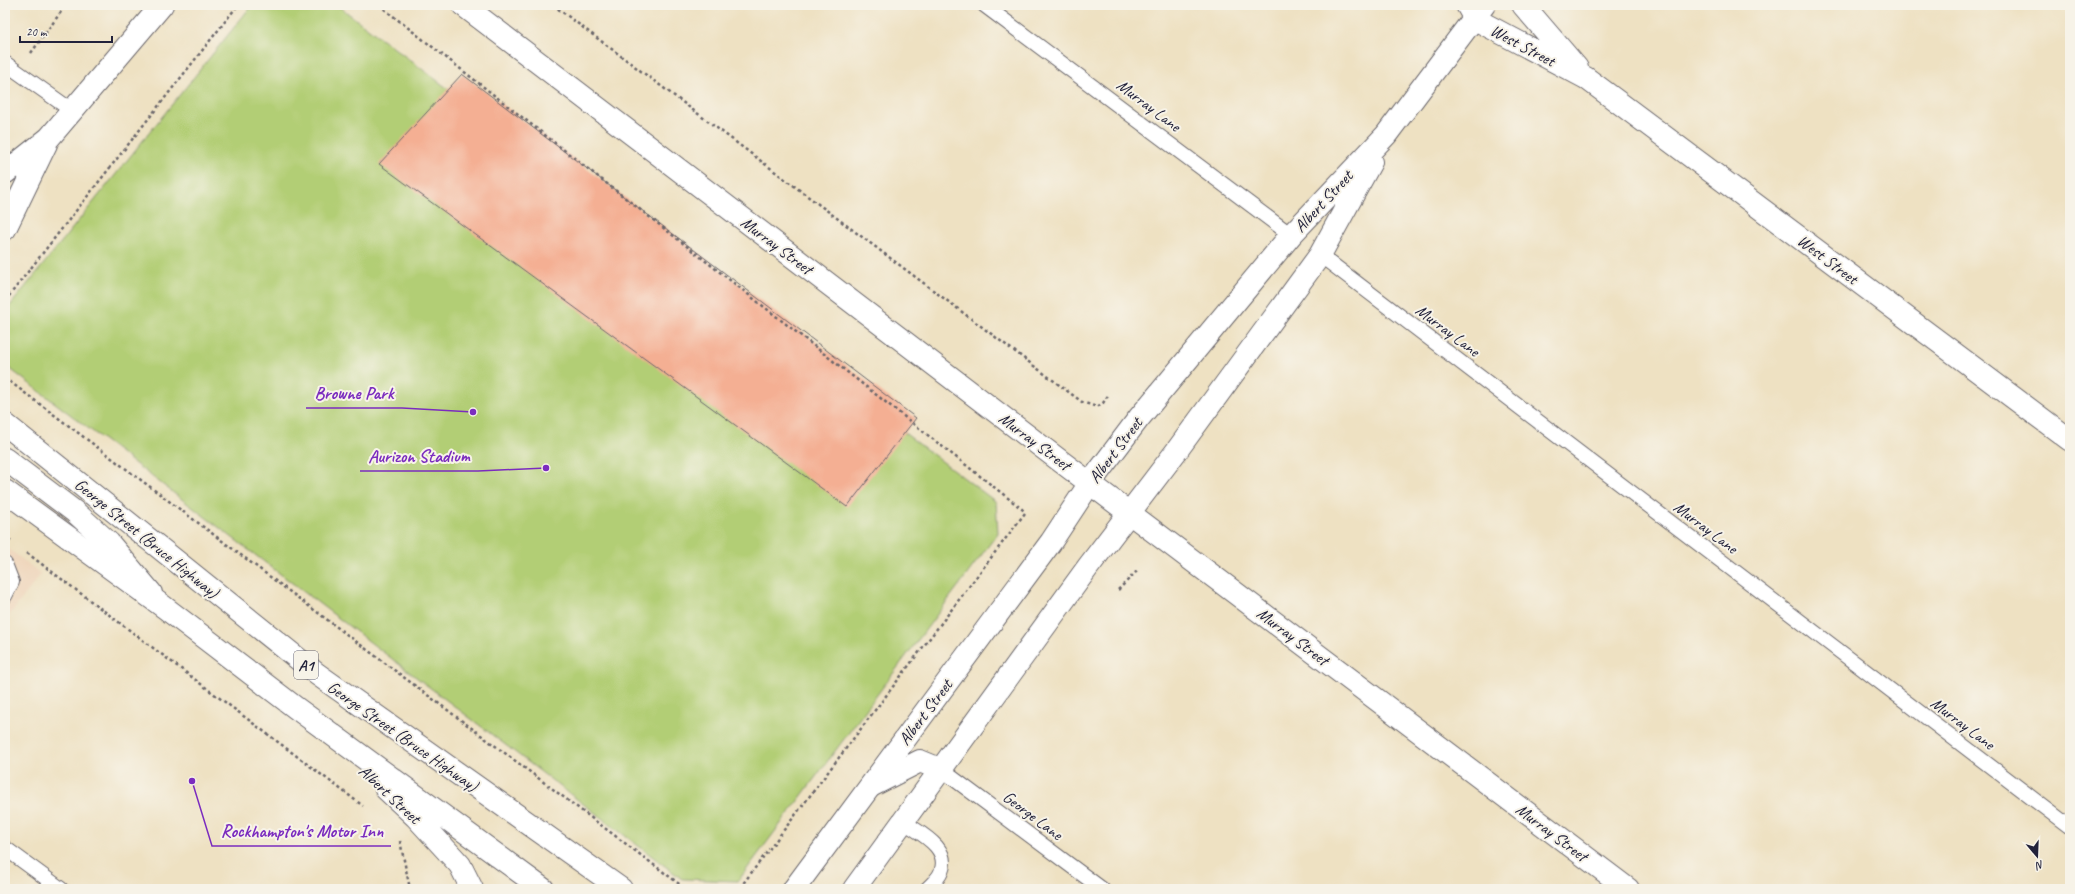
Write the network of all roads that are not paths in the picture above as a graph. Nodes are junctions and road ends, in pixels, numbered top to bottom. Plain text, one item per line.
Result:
1 (162, 5) edge
2 (463, 5) edge
3 (984, 5) edge
4 (1523, 5) edge
5 (1476, 10) edge
6 (5, 63) edge
7 (1586, 78) junction
8 (72, 110) junction
9 (1386, 135) junction
10 (49, 138) junction
11 (5, 174) edge
12 (5, 229) edge
13 (1291, 235) junction
14 (1320, 255) junction
15 (5, 424) edge
16 (2070, 440) edge
17 (5, 459) edge
18 (1090, 483) junction
19 (5, 491) edge
20 (1130, 512) junction
21 (5, 564) edge
22 (5, 596) edge
23 (164, 607) junction
24 (296, 708) junction
25 (942, 770) junction
26 (871, 786) junction
27 (904, 822) junction
28 (2070, 827) edge
29 (5, 848) edge
30 (61, 889) edge
31 (472, 889) edge
32 (543, 889) edge
33 (621, 889) edge
34 (794, 889) edge
35 (854, 889) edge
36 (927, 889) edge
37 (1102, 889) edge
38 (1628, 889) edge

1 - 8 main road
2 - 18 main road, Murray Street
3 - 13 lane, Murray Lane
4 - 7 main road, West Street
5 - 7 main road, West Street
5 - 9 main road, Albert Street
6 - 8 lane
7 - 16 main road, West Street
8 - 10 main road
9 - 13 main road, Albert Street
9 - 14 main road, Albert Street
10 - 11 main road
10 - 12 main road
13 - 18 main road, Albert Street
14 - 20 main road, Albert Street
14 - 28 lane, Murray Lane
15 - 33 main road, George Street (Bruce Highway) / A1
17 - 23 main road
18 - 20 main road, Murray Street
18 - 26 main road, Albert Street
19 - 23 main road, A1
20 - 25 main road, Albert Street
20 - 38 main road, Murray Street
21 - 22 lane
23 - 24 main road, A1
24 - 31 main road, Albert Street / A1
24 - 32 main road, A1
25 - 26 main road, Albert Street
25 - 27 main road, Albert Street
25 - 37 lane, George Lane
26 - 34 main road, Albert Street
27 - 35 main road, Albert Street
27 - 36 lane
29 - 30 lane

